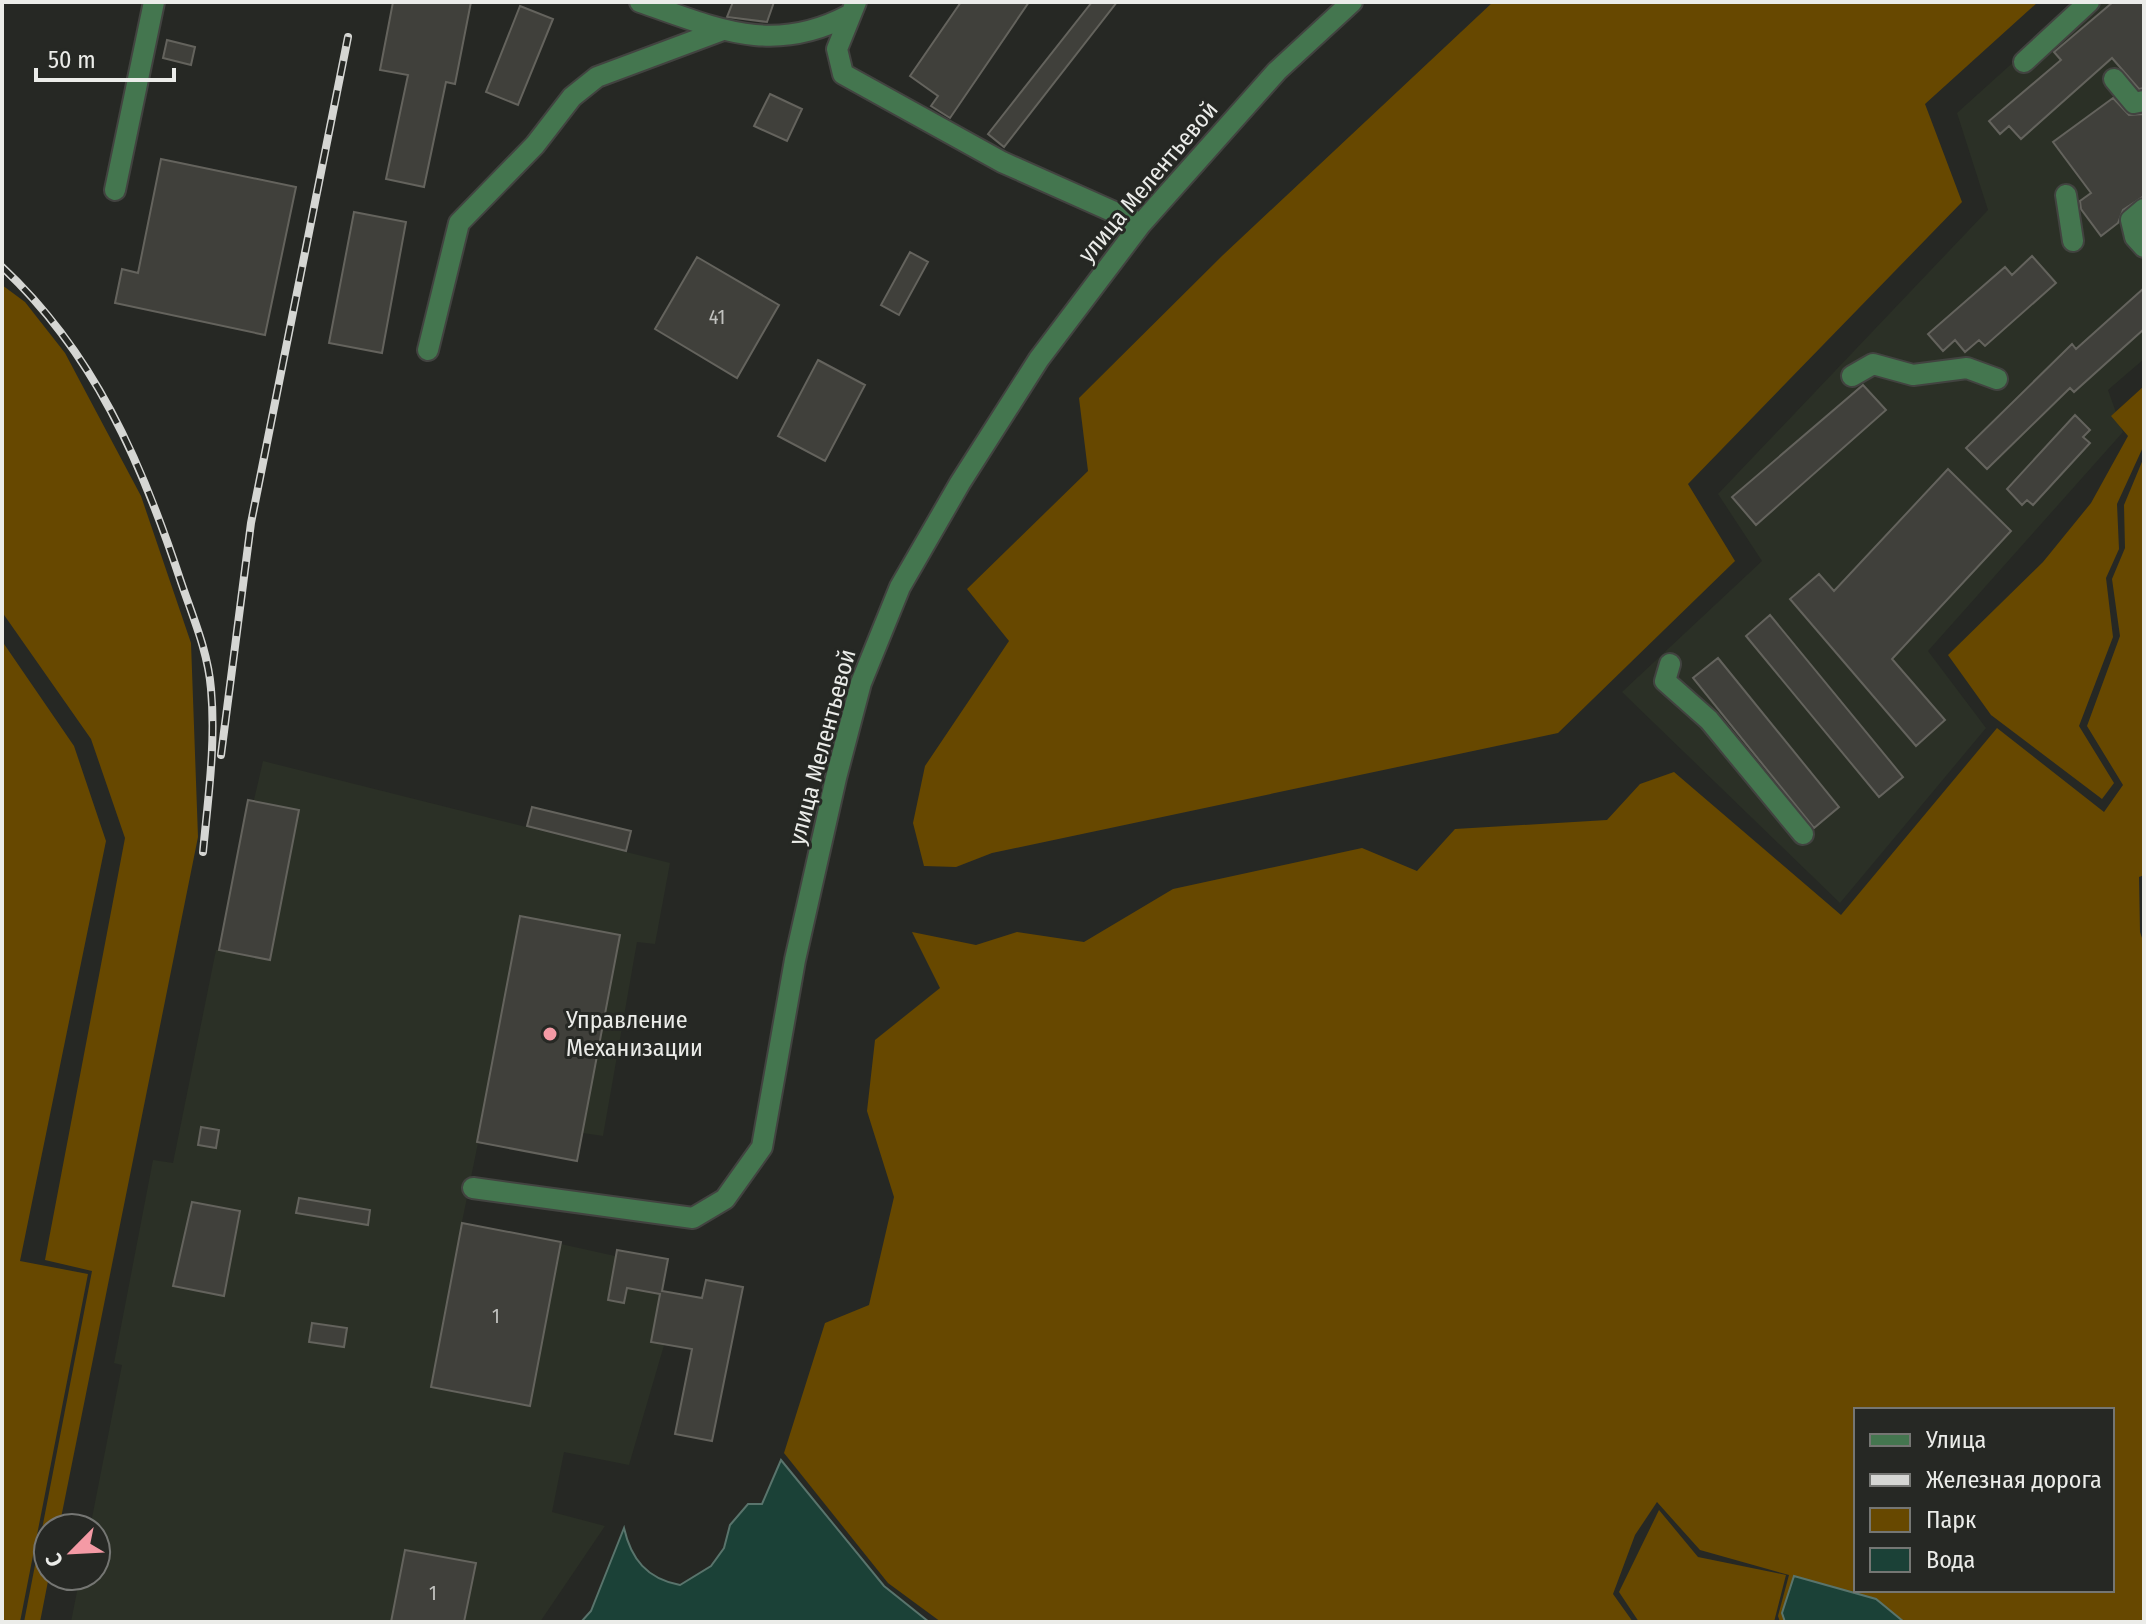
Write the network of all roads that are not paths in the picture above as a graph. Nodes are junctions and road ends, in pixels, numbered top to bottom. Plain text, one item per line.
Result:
1 (154, 2) edge
2 (640, 2) edge
3 (1352, 2) edge
4 (2089, 2) edge
5 (853, 8) edge
6 (723, 30) junction
7 (2024, 62) dead end
8 (2114, 79) dead end
9 (2144, 101) edge
10 (115, 190) dead end
11 (2066, 195) dead end
12 (2144, 209) edge
13 (1141, 224) junction
14 (2073, 241) dead end
15 (2144, 247) edge
16 (428, 350) dead end
17 (1852, 376) dead end
18 (1997, 379) dead end
19 (1670, 664) dead end
20 (1803, 834) dead end
21 (473, 1188) dead end

1 - 10 street
2 - 6 street
3 - 13 street, улица Мелентьевой
4 - 7 street
5 - 6 street
5 - 13 street
6 - 16 street
8 - 9 street
11 - 14 street
12 - 15 street
13 - 21 street, улица Мелентьевой
17 - 18 street
19 - 20 street

